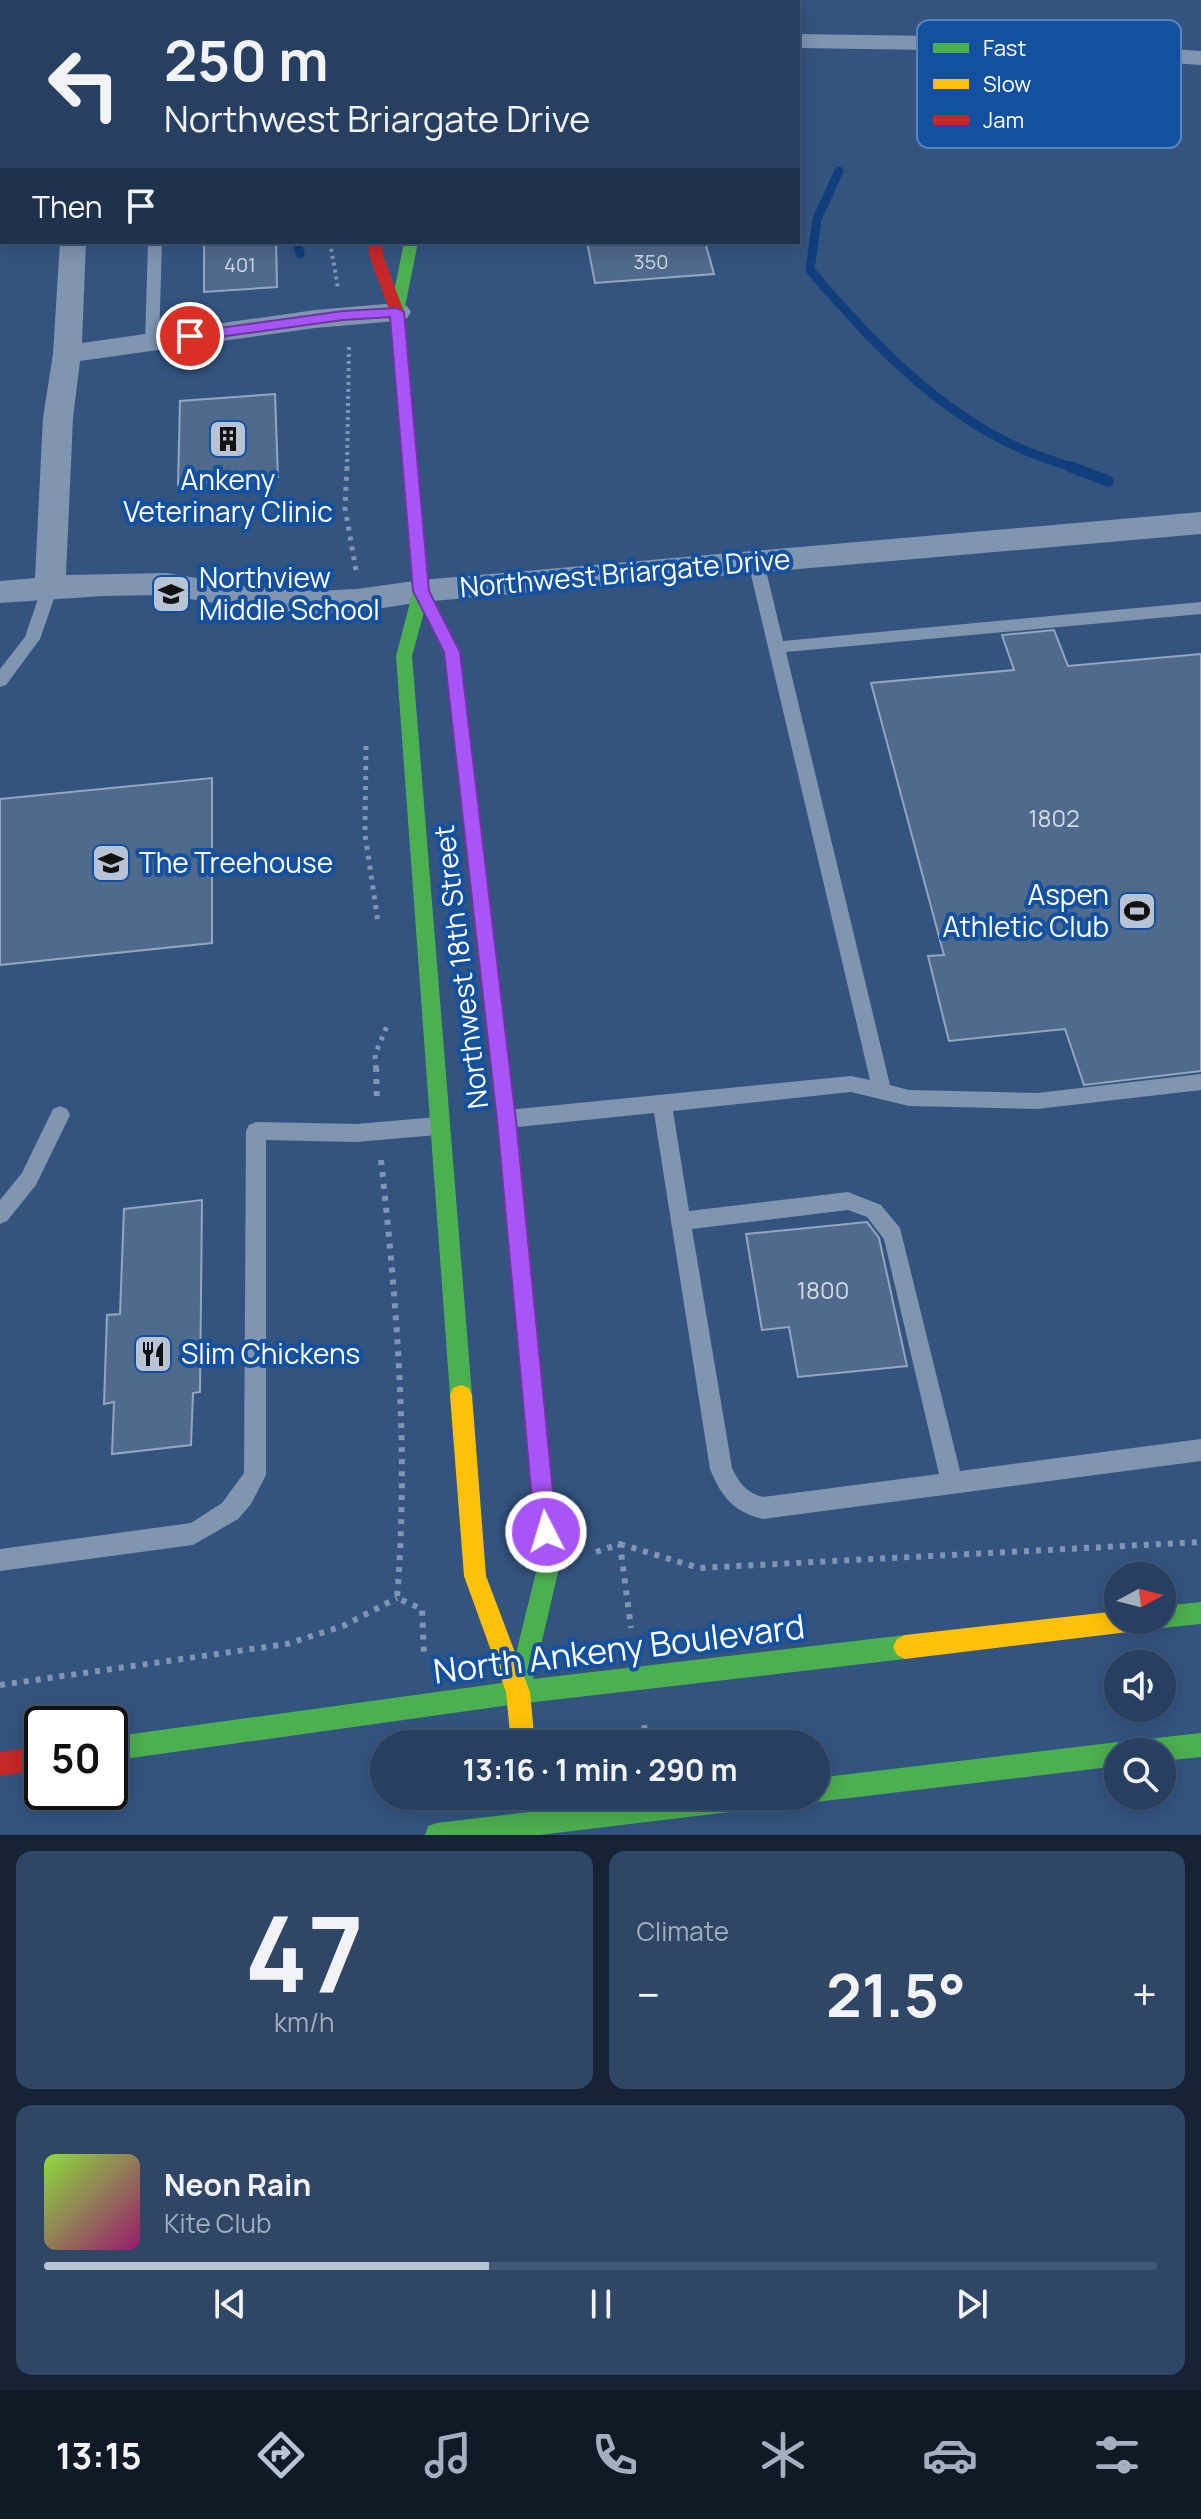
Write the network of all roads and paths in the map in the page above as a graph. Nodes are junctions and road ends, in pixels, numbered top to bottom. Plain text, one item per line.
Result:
1 (800, 41) edge
2 (917, 43) edge
3 (1181, 57) edge
4 (1201, 58) edge
5 (73, 244) edge
6 (155, 244) edge
7 (330, 244) edge
8 (375, 244) edge
9 (411, 244) edge
10 (397, 312) junction
11 (343, 316) junction
12 (152, 343) junction
13 (67, 354) junction
14 (1201, 523) edge
15 (756, 562) junction
16 (50, 587) junction
17 (421, 591) junction
18 (0, 592) edge
19 (361, 602) junction
20 (1201, 608) edge
21 (777, 647) junction
22 (0, 681) edge
23 (367, 731) dead end
24 (379, 929) dead end
25 (390, 1018) dead end
26 (1201, 1082) edge
27 (882, 1091) junction
28 (662, 1103) junction
29 (60, 1115) dead end
30 (507, 1120) junction
31 (440, 1125) junction
32 (380, 1132) junction
33 (0, 1215) edge
34 (681, 1221) junction
35 (1201, 1450) edge
36 (952, 1483) junction
37 (1201, 1542) edge
38 (620, 1544) dead end
39 (0, 1560) edge
40 (397, 1598) junction
41 (1201, 1613) edge
42 (1176, 1616) edge
43 (1104, 1624) edge
44 (0, 1685) edge
45 (518, 1692) junction
46 (426, 1704) junction
47 (522, 1730) edge
48 (1201, 1745) edge
49 (128, 1746) edge
50 (1176, 1748) edge
51 (1104, 1756) edge
52 (24, 1761) edge
53 (0, 1764) edge
54 (830, 1788) edge
55 (642, 1810) edge
56 (530, 1823) edge
57 (437, 1835) edge

1 - 2 street
3 - 4 street
5 - 13 street
6 - 12 lane
7 - 11 path
8 - 10 main road
9 - 10 main road, Northwest 18th Street
10 - 11 street
10 - 17 main road, Northwest 18th Street
11 - 12 street
11 - 19 path
12 - 13 street
13 - 16 street
14 - 15 street, Northwest Briargate Drive
15 - 17 street, Northwest Briargate Drive
15 - 21 lane
16 - 18 street, Northwest Briargate Drive
16 - 19 street, Northwest Briargate Drive
16 - 22 lane
17 - 19 street, Northwest Briargate Drive
17 - 30 main road, Northwest 18th Street
17 - 31 main road
20 - 21 lane
21 - 27 lane
23 - 24 path
25 - 32 path
26 - 27 lane
27 - 28 lane
28 - 30 lane
28 - 34 lane
29 - 33 lane
30 - 45 main road, Northwest 18th Street
31 - 32 lane
31 - 45 main road
32 - 39 lane
32 - 40 path
34 - 36 lane
34 - 36 lane
35 - 36 lane
37 - 38 path
40 - 44 path
40 - 46 path
41 - 42 main road
43 - 45 main road, North Ankeny Boulevard
45 - 46 main road, North Ankeny Boulevard
45 - 47 main road
46 - 49 main road, North Ankeny Boulevard
48 - 50 main road
51 - 54 main road
52 - 53 main road
55 - 56 main road
56 - 57 main road

